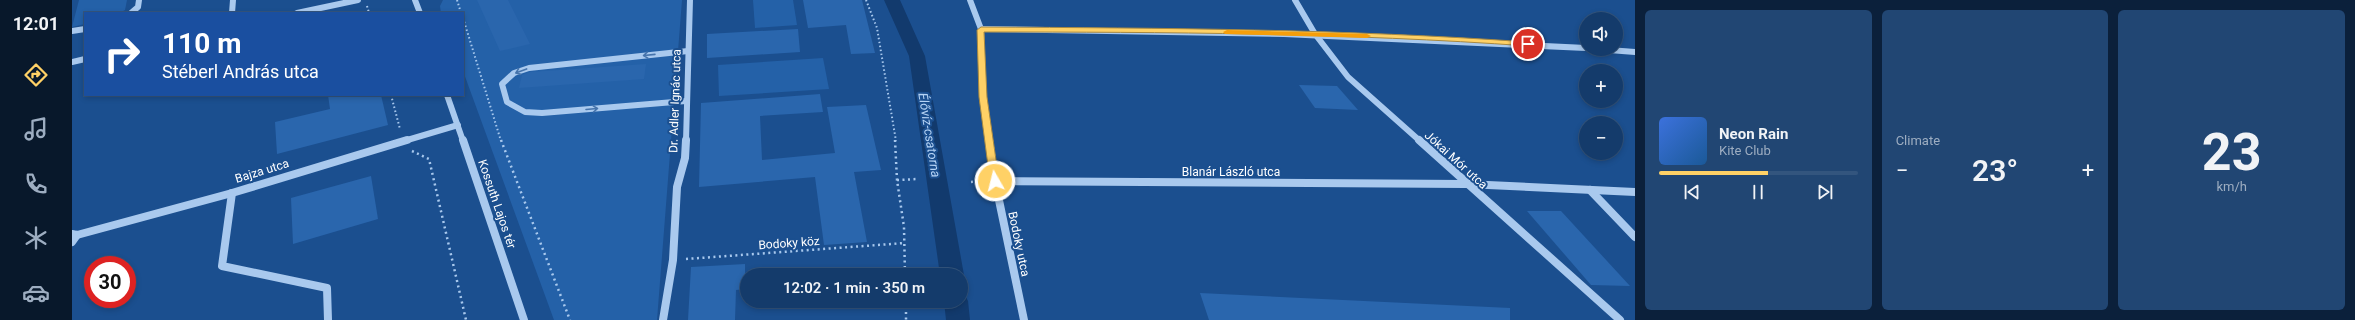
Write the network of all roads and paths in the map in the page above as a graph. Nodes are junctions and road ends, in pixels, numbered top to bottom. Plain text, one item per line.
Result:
1 (139, 0) edge
2 (233, 0) edge
3 (358, 0) edge
4 (415, 0) edge
5 (457, 0) edge
6 (690, 0) edge
7 (866, 0) edge
8 (970, 0) edge
9 (1295, 0) edge
10 (132, 12) edge
11 (232, 12) edge
12 (302, 12) edge
13 (420, 12) edge
14 (461, 12) edge
15 (464, 21) edge
16 (84, 28) edge
17 (981, 30) junction
18 (72, 31) edge
19 (1315, 34) junction
20 (1579, 48) edge
21 (688, 51) junction
22 (1623, 51) edge
23 (1635, 52) edge
24 (84, 59) edge
25 (72, 62) edge
26 (391, 96) edge
27 (447, 96) edge
28 (686, 101) junction
29 (458, 125) junction
30 (403, 140) junction
31 (918, 179) dead end
32 (897, 180) junction
33 (995, 181) junction
34 (1466, 184) junction
35 (1590, 190) junction
36 (1635, 192) edge
37 (232, 193) junction
38 (75, 234) edge
39 (1635, 237) edge
40 (72, 242) edge
41 (905, 242) junction
42 (674, 260) junction
43 (905, 268) edge
44 (906, 308) edge
45 (328, 320) edge
46 (466, 320) edge
47 (524, 320) edge
48 (570, 320) edge
49 (663, 320) edge
50 (906, 320) edge
51 (1024, 320) edge
52 (1620, 320) edge

1 - 10 street
2 - 11 street
3 - 12 street
4 - 13 street
5 - 14 path
6 - 21 street, Dr. Adler Ignác utca
7 - 32 path
8 - 17 street, Bodoky utca
9 - 19 street, Jókai Mór utca
15 - 48 path
16 - 18 street
17 - 19 street
17 - 33 street, Bodoky utca
19 - 20 street
19 - 34 street, Jókai Mór utca
21 - 28 street, Dr. Adler Ignác utca
21 -> 28 street
22 - 23 street
24 - 25 street
26 - 30 path
27 - 29 street, Kossuth Lajos tér
28 - 42 street, Dr. Adler Ignác utca
29 - 30 street, Bajza utca
29 - 47 street, Kossuth Lajos tér
30 - 37 street, Bajza utca
30 - 46 path
31 - 32 path
32 - 41 path
33 - 34 street, Blanár László utca
33 - 51 street, Bodoky utca
34 - 35 street, Blanár László utca
34 - 52 street, Jókai Mór utca
35 - 36 street, Blanár László utca
35 - 39 street
37 - 38 street, Bajza utca
37 - 45 street
38 - 40 street
41 - 42 path, Bodoky köz
41 - 43 path
42 - 49 street, Dr. Adler Ignác utca
44 - 50 path

